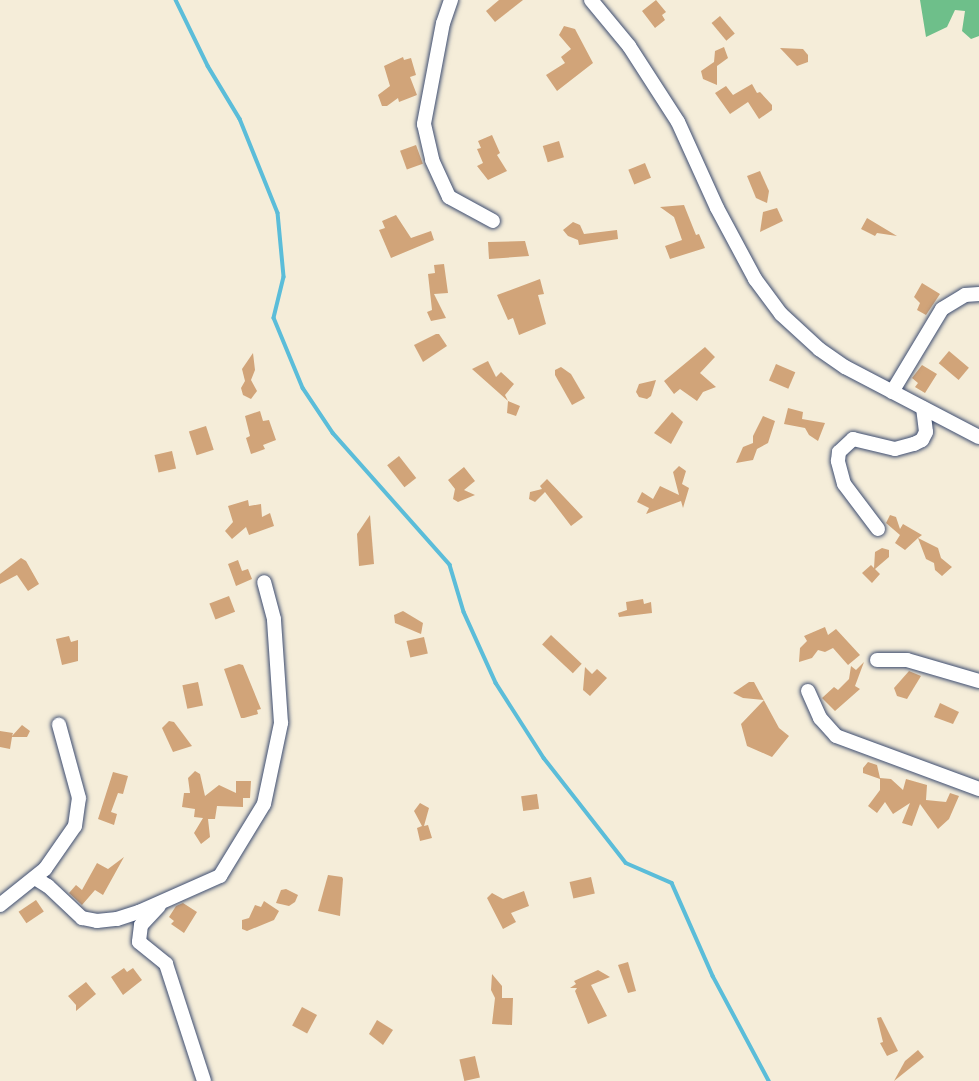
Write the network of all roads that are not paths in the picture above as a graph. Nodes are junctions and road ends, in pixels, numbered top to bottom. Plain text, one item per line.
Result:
1 (451, 0) edge
2 (591, 0) edge
3 (493, 221) dead end
4 (979, 294) edge
5 (892, 392) junction
6 (923, 408) junction
7 (979, 437) edge
8 (878, 528) dead end
9 (264, 582) dead end
10 (877, 660) dead end
11 (979, 681) edge
12 (808, 691) dead end
13 (59, 724) dead end
14 (979, 789) edge
15 (35, 877) junction
16 (166, 898) junction
17 (0, 905) edge
18 (204, 1081) edge

1 - 3 street
2 - 5 street
4 - 5 street
5 - 6 street
6 - 7 street
6 - 8 street
9 - 16 street
10 - 11 street
12 - 14 street
13 - 15 street
15 - 16 street
15 - 17 street
16 - 18 street

